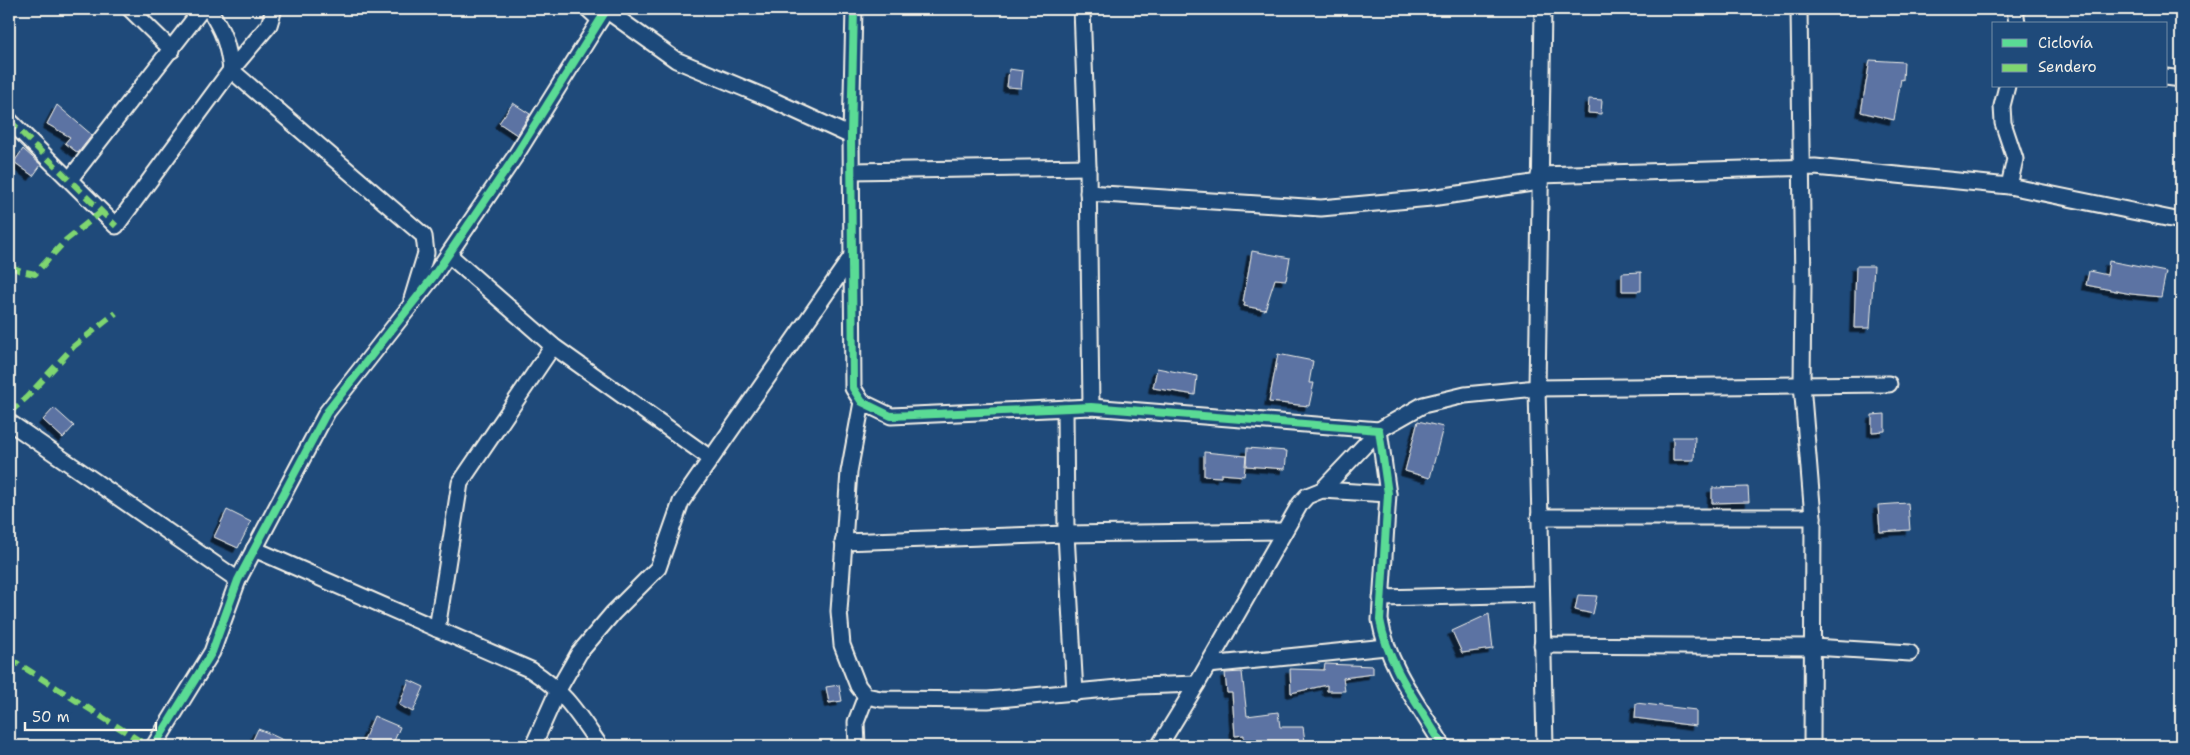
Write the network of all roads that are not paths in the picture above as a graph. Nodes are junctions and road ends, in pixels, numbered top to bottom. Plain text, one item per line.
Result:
1 (130, 9) edge
2 (202, 9) edge
3 (209, 9) edge
4 (274, 9) edge
5 (588, 9) edge
6 (854, 9) edge
7 (1082, 9) edge
8 (1542, 9) edge
9 (1798, 9) edge
10 (2015, 9) edge
11 (604, 13) edge
12 (2017, 22) edge
13 (172, 50) junction
14 (231, 70) junction
15 (2168, 77) edge
16 (2181, 79) edge
17 (2006, 88) edge
18 (9, 120) edge
19 (851, 136) junction
20 (1088, 167) junction
21 (1801, 167) junction
22 (852, 171) junction
23 (1539, 178) junction
24 (70, 179) junction
25 (2008, 186) junction
26 (1088, 193) junction
27 (2181, 221) edge
28 (449, 255) junction
29 (852, 256) junction
30 (409, 308) junction
31 (553, 346) junction
32 (1802, 384) junction
33 (1889, 384) dead end
34 (1537, 388) junction
35 (862, 402) junction
36 (1091, 407) junction
37 (1065, 408) junction
38 (9, 422) edge
39 (1379, 430) junction
40 (710, 458) junction
41 (1322, 490) junction
42 (1388, 494) junction
43 (1813, 516) junction
44 (1539, 517) junction
45 (1284, 531) junction
46 (1066, 534) junction
47 (843, 542) junction
48 (254, 549) junction
49 (238, 580) junction
50 (1541, 594) junction
51 (1382, 598) junction
52 (437, 629) junction
53 (1542, 645) junction
54 (1386, 647) junction
55 (1812, 647) junction
56 (1910, 653) dead end
57 (1208, 665) junction
58 (1198, 684) junction
59 (558, 690) junction
60 (1075, 693) junction
61 (866, 696) junction
62 (154, 746) edge
63 (533, 746) edge
64 (600, 746) edge
65 (857, 746) edge
66 (1158, 746) edge
67 (1443, 746) edge
68 (1545, 746) edge
69 (1812, 746) edge

1 - 13 street
2 - 13 street
3 - 14 street
4 - 14 street
5 - 11 street
6 - 19 street
7 - 20 street
8 - 23 street
9 - 21 street
10 - 12 street
11 - 19 street
11 - 28 street
13 - 24 street
14 - 24 street
14 - 30 street
15 - 16 street
17 - 25 street
18 - 24 street
19 - 22 street
20 - 22 street
20 - 26 street
21 - 23 street
21 - 25 street
21 - 32 street
22 - 29 street
23 - 26 street
23 - 34 street
25 - 27 street
26 - 36 street
28 - 30 street
28 - 31 street
29 - 35 street
29 - 40 street
30 - 48 street
31 - 40 street
31 - 52 street
32 - 33 street
32 - 34 street
32 - 43 street
34 - 39 street
34 - 44 street
35 - 37 street
35 - 47 street
36 - 37 street
36 - 39 street
37 - 46 street
38 - 49 street
39 - 41 street
39 - 42 street
40 - 59 street
41 - 42 street
41 - 45 street
42 - 51 street
43 - 44 street
43 - 55 street
44 - 50 street
45 - 46 street
45 - 57 street
46 - 47 street
46 - 60 street
47 - 61 street
48 - 49 street
48 - 52 street
49 - 62 street
50 - 51 street
50 - 53 street
51 - 54 street
52 - 59 street
53 - 55 street
53 - 68 street
54 - 57 street
54 - 67 street
55 - 56 street
55 - 69 street
57 - 58 street
58 - 60 street
58 - 66 street
59 - 63 street
59 - 64 street
60 - 61 street
61 - 65 street

